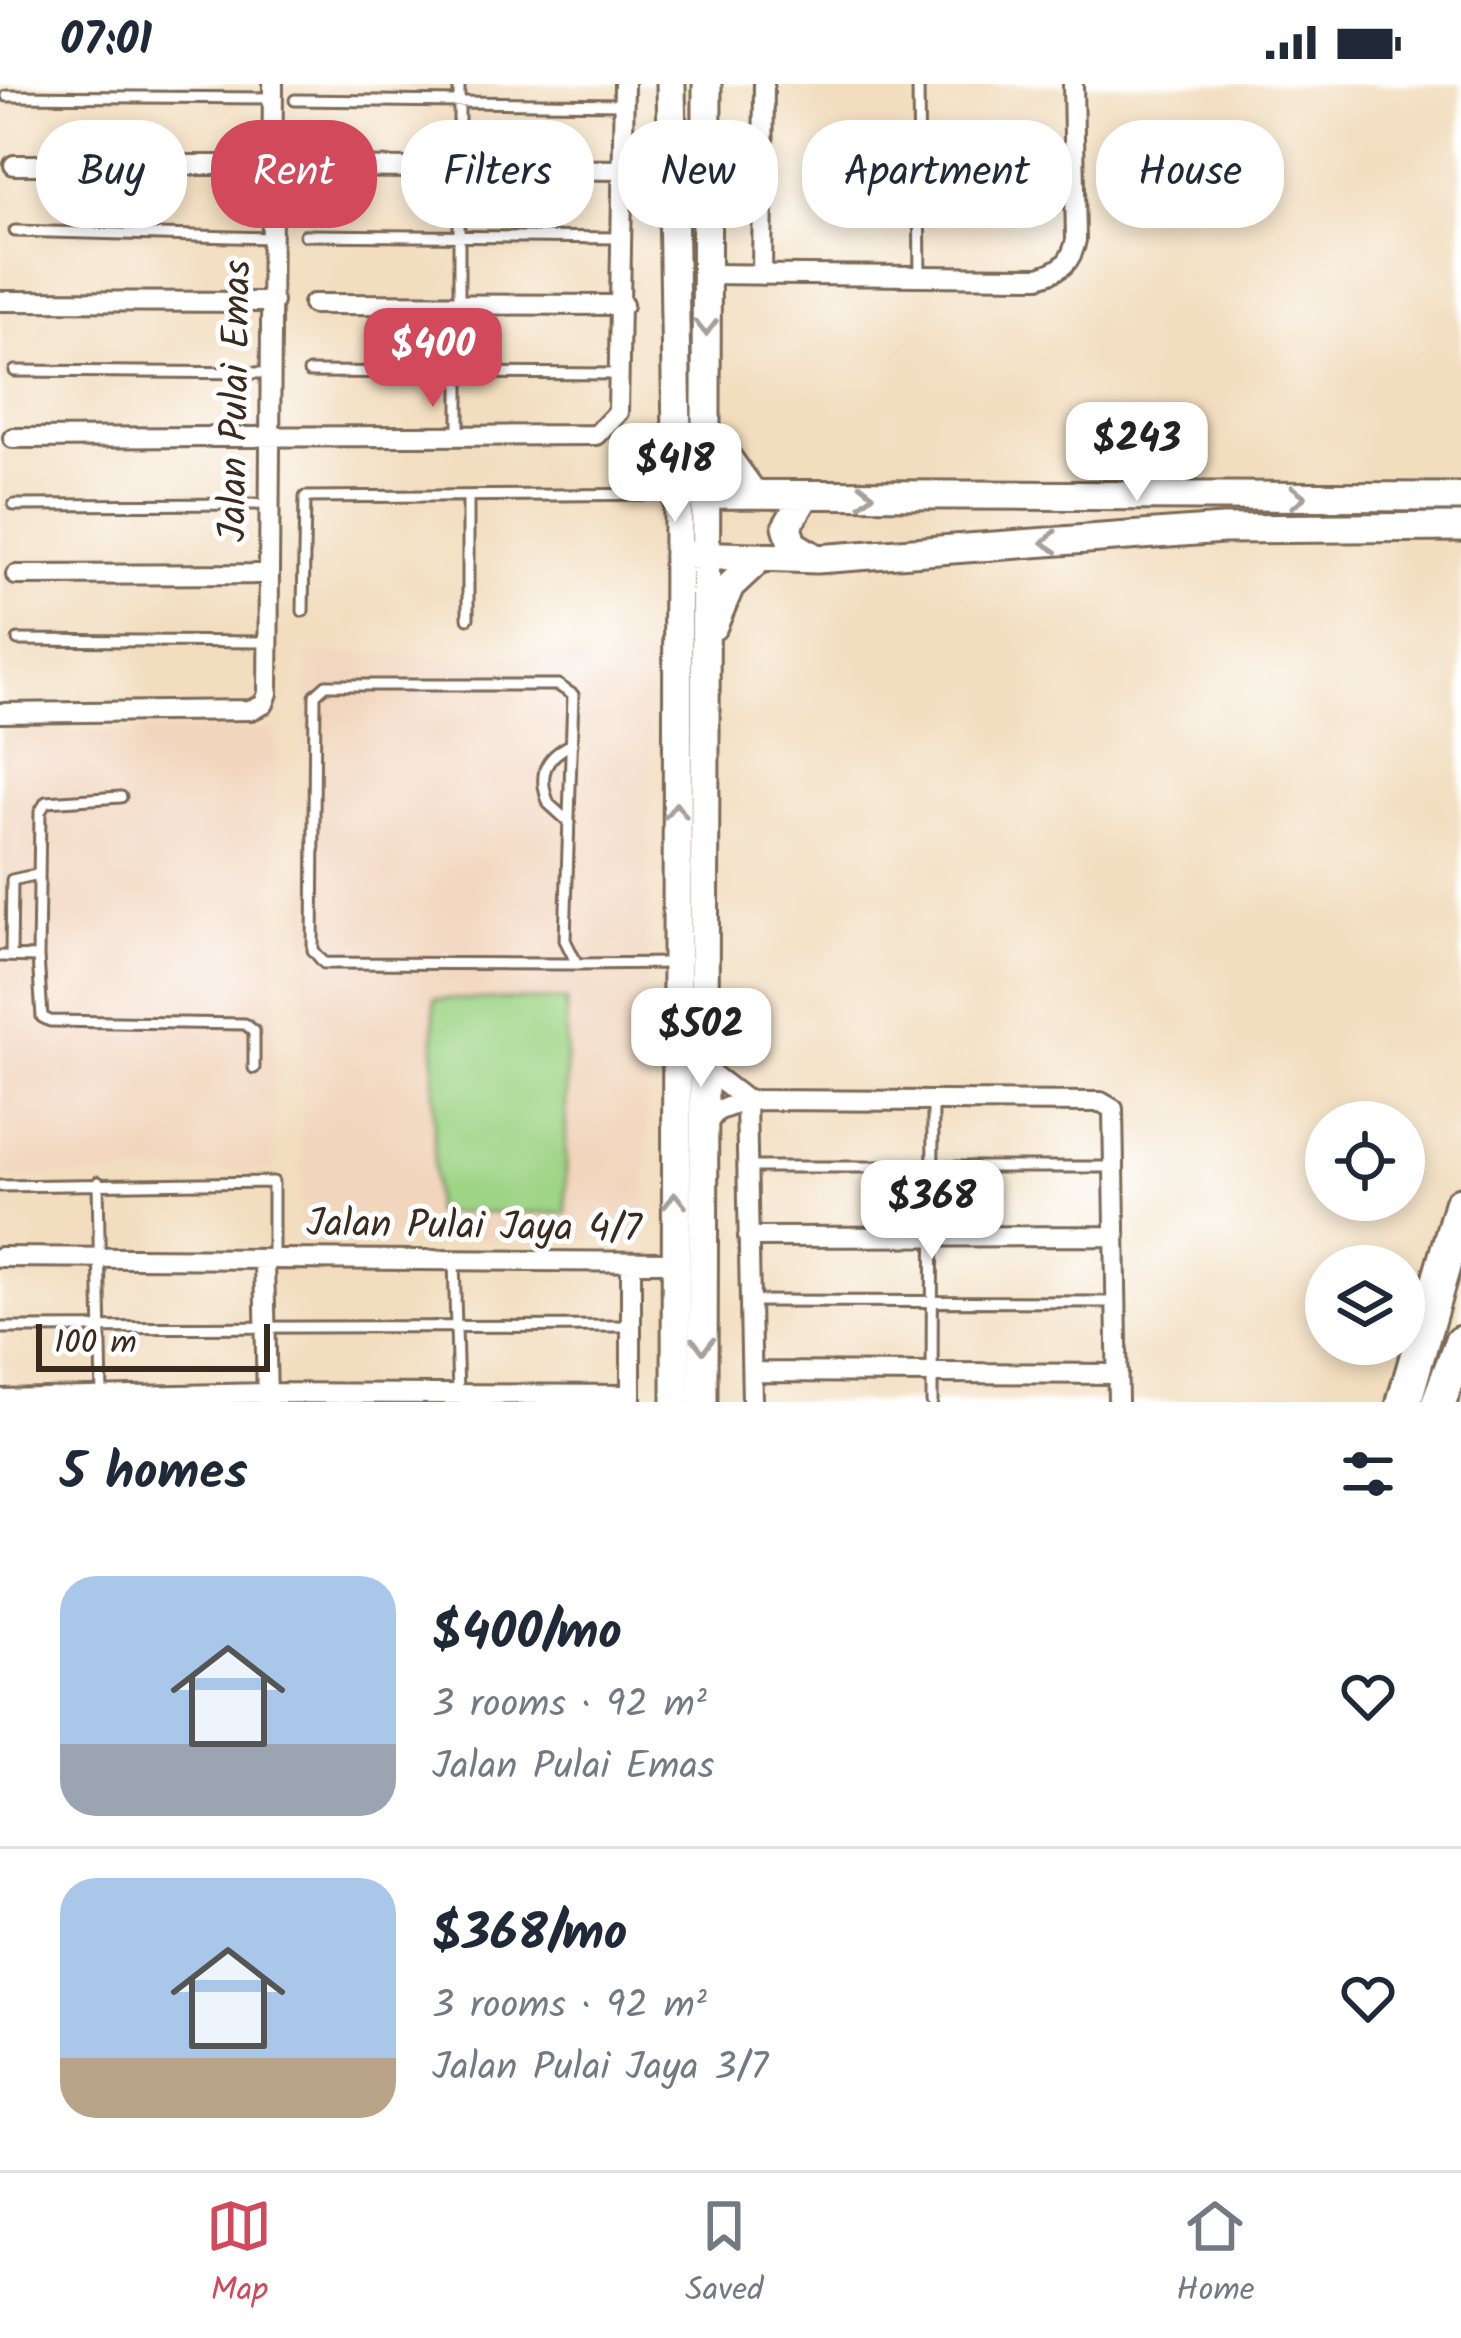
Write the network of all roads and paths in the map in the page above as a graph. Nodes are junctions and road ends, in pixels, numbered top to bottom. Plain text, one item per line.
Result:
1 (459, 84) edge
2 (671, 84) edge
3 (707, 84) edge
4 (764, 84) edge
5 (918, 84) edge
6 (1073, 84) edge
7 (273, 91) edge
8 (624, 94) edge
9 (8, 96) dead end
10 (296, 100) dead end
11 (459, 102) junction
12 (459, 120) edge
13 (14, 165) dead end
14 (211, 165) edge
15 (273, 228) edge
16 (460, 228) edge
17 (623, 228) edge
18 (15, 231) dead end
19 (305, 236) dead end
20 (460, 237) junction
21 (273, 238) junction
22 (623, 238) junction
23 (706, 274) junction
24 (762, 275) junction
25 (920, 276) junction
26 (0, 301) edge
27 (273, 302) junction
28 (313, 304) dead end
29 (460, 304) junction
30 (623, 305) junction
31 (15, 371) dead end
32 (308, 372) dead end
33 (270, 373) junction
34 (460, 373) junction
35 (620, 374) junction
36 (707, 430) junction
37 (270, 437) junction
38 (459, 437) junction
39 (13, 438) dead end
40 (678, 494) junction
41 (707, 494) junction
42 (753, 494) junction
43 (806, 495) junction
44 (468, 497) junction
45 (1461, 497) edge
46 (268, 504) junction
47 (14, 505) dead end
48 (1461, 526) edge
49 (677, 555) junction
50 (706, 556) junction
51 (761, 557) junction
52 (817, 559) junction
53 (266, 574) junction
54 (16, 575) dead end
55 (303, 611) dead end
56 (468, 618) dead end
57 (18, 640) dead end
58 (266, 642) junction
59 (706, 650) junction
60 (0, 713) edge
61 (572, 744) junction
62 (121, 797) dead end
63 (570, 823) junction
64 (39, 874) junction
65 (6, 956) edge
66 (38, 957) junction
67 (676, 963) junction
68 (577, 964) junction
69 (702, 1065) junction
70 (254, 1068) dead end
71 (746, 1100) junction
72 (933, 1101) junction
73 (701, 1131) junction
74 (933, 1166) junction
75 (1116, 1167) junction
76 (747, 1168) junction
77 (98, 1182) junction
78 (0, 1186) edge
79 (1461, 1204) edge
80 (932, 1235) junction
81 (1116, 1236) junction
82 (748, 1237) junction
83 (103, 1256) junction
84 (0, 1257) edge
85 (269, 1259) junction
86 (454, 1261) junction
87 (675, 1262) junction
88 (631, 1263) junction
89 (749, 1301) junction
90 (931, 1301) junction
91 (1116, 1302) junction
92 (265, 1326) junction
93 (454, 1326) junction
94 (632, 1326) junction
95 (0, 1328) edge
96 (101, 1328) junction
97 (1461, 1343) edge
98 (752, 1372) junction
99 (932, 1373) junction
100 (1118, 1374) junction
101 (267, 1398) edge
102 (631, 1398) edge
103 (0, 1399) edge
104 (102, 1399) edge
105 (458, 1399) edge
106 (676, 1402) edge
107 (703, 1402) edge
108 (752, 1402) edge
109 (932, 1402) edge
110 (1118, 1402) edge
111 (1404, 1402) edge
112 (1439, 1402) edge

1 - 11 lane
2 - 40 main road
3 - 23 main road
4 - 24 street
5 - 25 lane
6 - 25 street
7 - 9 lane
8 - 11 lane
10 - 11 lane
11 - 12 lane
13 - 14 street
15 - 21 street, Jalan Pulai Emas
16 - 20 lane
17 - 22 street
18 - 21 lane
19 - 20 lane
20 - 22 lane
20 - 29 lane
21 - 27 street, Jalan Pulai Emas
22 - 30 street
23 - 24 street
23 -> 36 main road
24 - 25 street
26 - 27 street
27 - 33 street, Jalan Pulai Emas
28 - 29 street, Jalan Pulai Emas
29 - 30 street, Jalan Pulai Emas
29 - 34 lane
30 - 35 street
31 - 33 lane
32 - 34 lane
33 - 37 street, Jalan Pulai Emas
34 - 35 lane
34 - 38 lane
35 - 38 street
36 - 41 main road
36 - 42 main road
37 - 38 street
37 - 39 street
37 - 46 street, Jalan Pulai Emas
40 - 41 main road
40 - 44 lane
40 - 49 main road
41 - 42 main road
41 - 50 main road
42 - 43 main road
43 -> 45 main road
43 - 52 main road
44 - 55 lane
44 - 56 lane
46 - 47 lane
46 - 53 street, Jalan Pulai Emas
48 -> 52 main road
49 - 50 main road
67 -> 49 main road
50 - 51 main road
50 - 59 main road
51 - 52 main road
51 - 59 main road
53 - 54 street
53 - 58 street, Jalan Pulai Emas
57 - 58 lane
58 - 60 street, Jalan Pulai Emas
59 - 69 main road
61 - 63 lane
61 - 63 lane
61 - 68 lane
62 - 64 lane
63 - 68 lane
64 - 65 lane
64 - 66 lane
65 - 66 lane
66 - 70 lane
67 - 68 lane
87 -> 67 main road
69 - 71 street
69 - 73 main road
71 - 72 street
71 - 73 street
71 - 76 street
72 - 74 lane
72 - 75 street
73 -> 107 main road
74 - 75 lane
74 - 76 lane
74 - 80 lane
75 - 81 street
76 - 82 street
77 - 78 lane
77 - 83 lane
77 - 85 lane
79 - 111 highway
80 - 81 street
80 - 82 street
80 - 90 lane
81 - 91 street
82 - 89 street
83 - 84 street, Jalan Pulai Jaya 4/7
83 - 85 street, Jalan Pulai Jaya 4/7
83 - 96 lane
85 - 86 street, Jalan Pulai Jaya 4/7
85 - 92 street
86 - 88 street, Jalan Pulai Jaya 4/7
86 - 93 lane
87 - 88 street, Jalan Pulai Jaya 4/7
87 - 106 main road
88 - 94 street
89 - 90 lane
89 - 98 street
90 - 91 lane
90 - 99 lane
91 - 100 street
92 - 93 lane
92 - 96 lane
92 - 101 street
93 - 94 lane
93 - 105 lane
94 - 102 street
95 - 96 lane
96 - 104 lane
97 - 112 highway
98 - 99 street
98 - 108 street
99 - 100 street
99 - 109 lane
100 - 110 street
101 - 104 street
101 - 105 street
102 - 105 street
103 - 104 street

